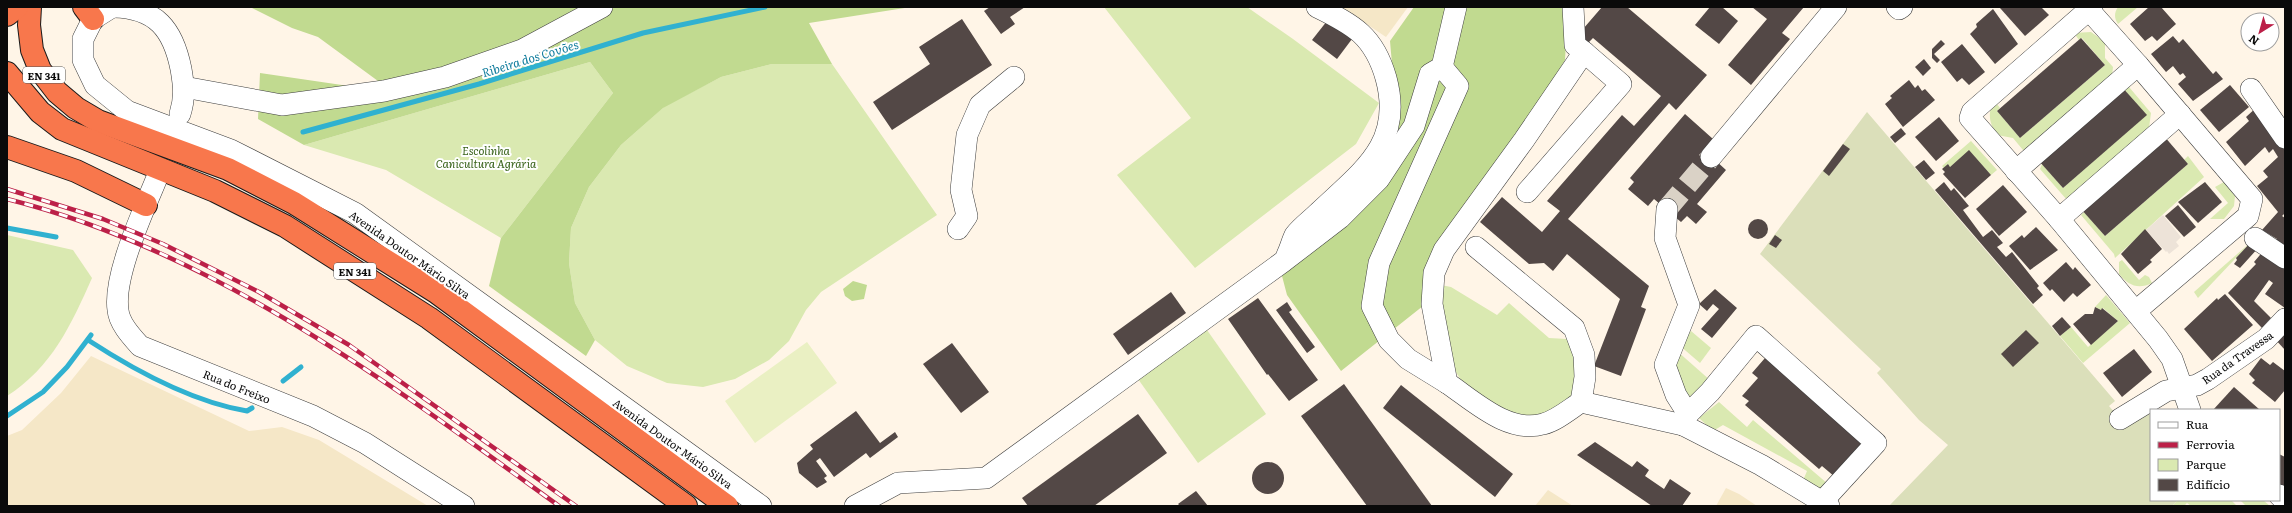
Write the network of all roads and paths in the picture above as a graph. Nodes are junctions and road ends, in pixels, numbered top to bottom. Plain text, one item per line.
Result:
1 (17, 7) edge
2 (30, 7) edge
3 (113, 7) edge
4 (133, 7) edge
5 (602, 7) edge
6 (1317, 7) edge
7 (1456, 7) edge
8 (1573, 7) edge
9 (1836, 7) edge
10 (1897, 7) edge
11 (1902, 7) edge
12 (2090, 8) edge
13 (88, 13) edge
14 (7, 15) edge
15 (1584, 52) junction
16 (2138, 65) junction
17 (1442, 67) junction
18 (7, 73) edge
19 (1014, 77) dead end
20 (184, 87) junction
21 (2251, 88) dead end
22 (180, 114) dead end
23 (2180, 114) junction
24 (2285, 138) edge
25 (7, 147) edge
26 (1711, 157) tunnel mouth
27 (2016, 170) junction
28 (156, 180) dead end
29 (1527, 192) dead end
30 (146, 205) junction
31 (1667, 210) tunnel mouth
32 (2059, 219) junction
33 (958, 229) dead end
34 (2255, 238) dead end
35 (1476, 247) dead end
36 (2285, 258) edge
37 (1284, 261) junction
38 (2136, 311) junction
39 (2285, 319) edge
40 (1446, 383) junction
41 (2182, 387) junction
42 (1581, 402) junction
43 (2190, 409) edge
44 (1685, 419) junction
45 (2120, 419) dead end
46 (1826, 504) edge
47 (464, 506) edge
48 (686, 506) edge
49 (727, 506) edge
50 (761, 506) edge
51 (855, 506) edge

1 - 14 highway
2 - 49 highway, EN 341
3 - 4 street
3 - 13 street
4 - 20 street
5 - 20 street
6 - 37 street
7 - 17 street
8 - 15 street
9 - 26 street
10 - 11 street
12 - 16 street
12 - 27 street
13 - 50 street, Avenida Doutor Mário Silva
15 - 29 street
15 - 40 street
16 - 23 street
16 - 27 street
17 - 37 street
17 - 40 street
18 - 48 highway, EN 341
19 - 33 street
20 - 22 street
21 - 24 street
23 - 32 street
23 - 38 street
25 - 30 highway
27 - 32 street
28 - 30 street, Rua do Freixo
30 - 47 street, Rua do Freixo
31 - 44 street
32 - 38 street
34 - 36 street
35 - 42 street
37 - 51 street
38 - 41 street
39 - 41 street, Rua da Travessa
40 - 42 street
41 - 43 street
41 - 45 street, Rua da Travessa
42 - 44 street
44 - 46 street
44 - 46 street

